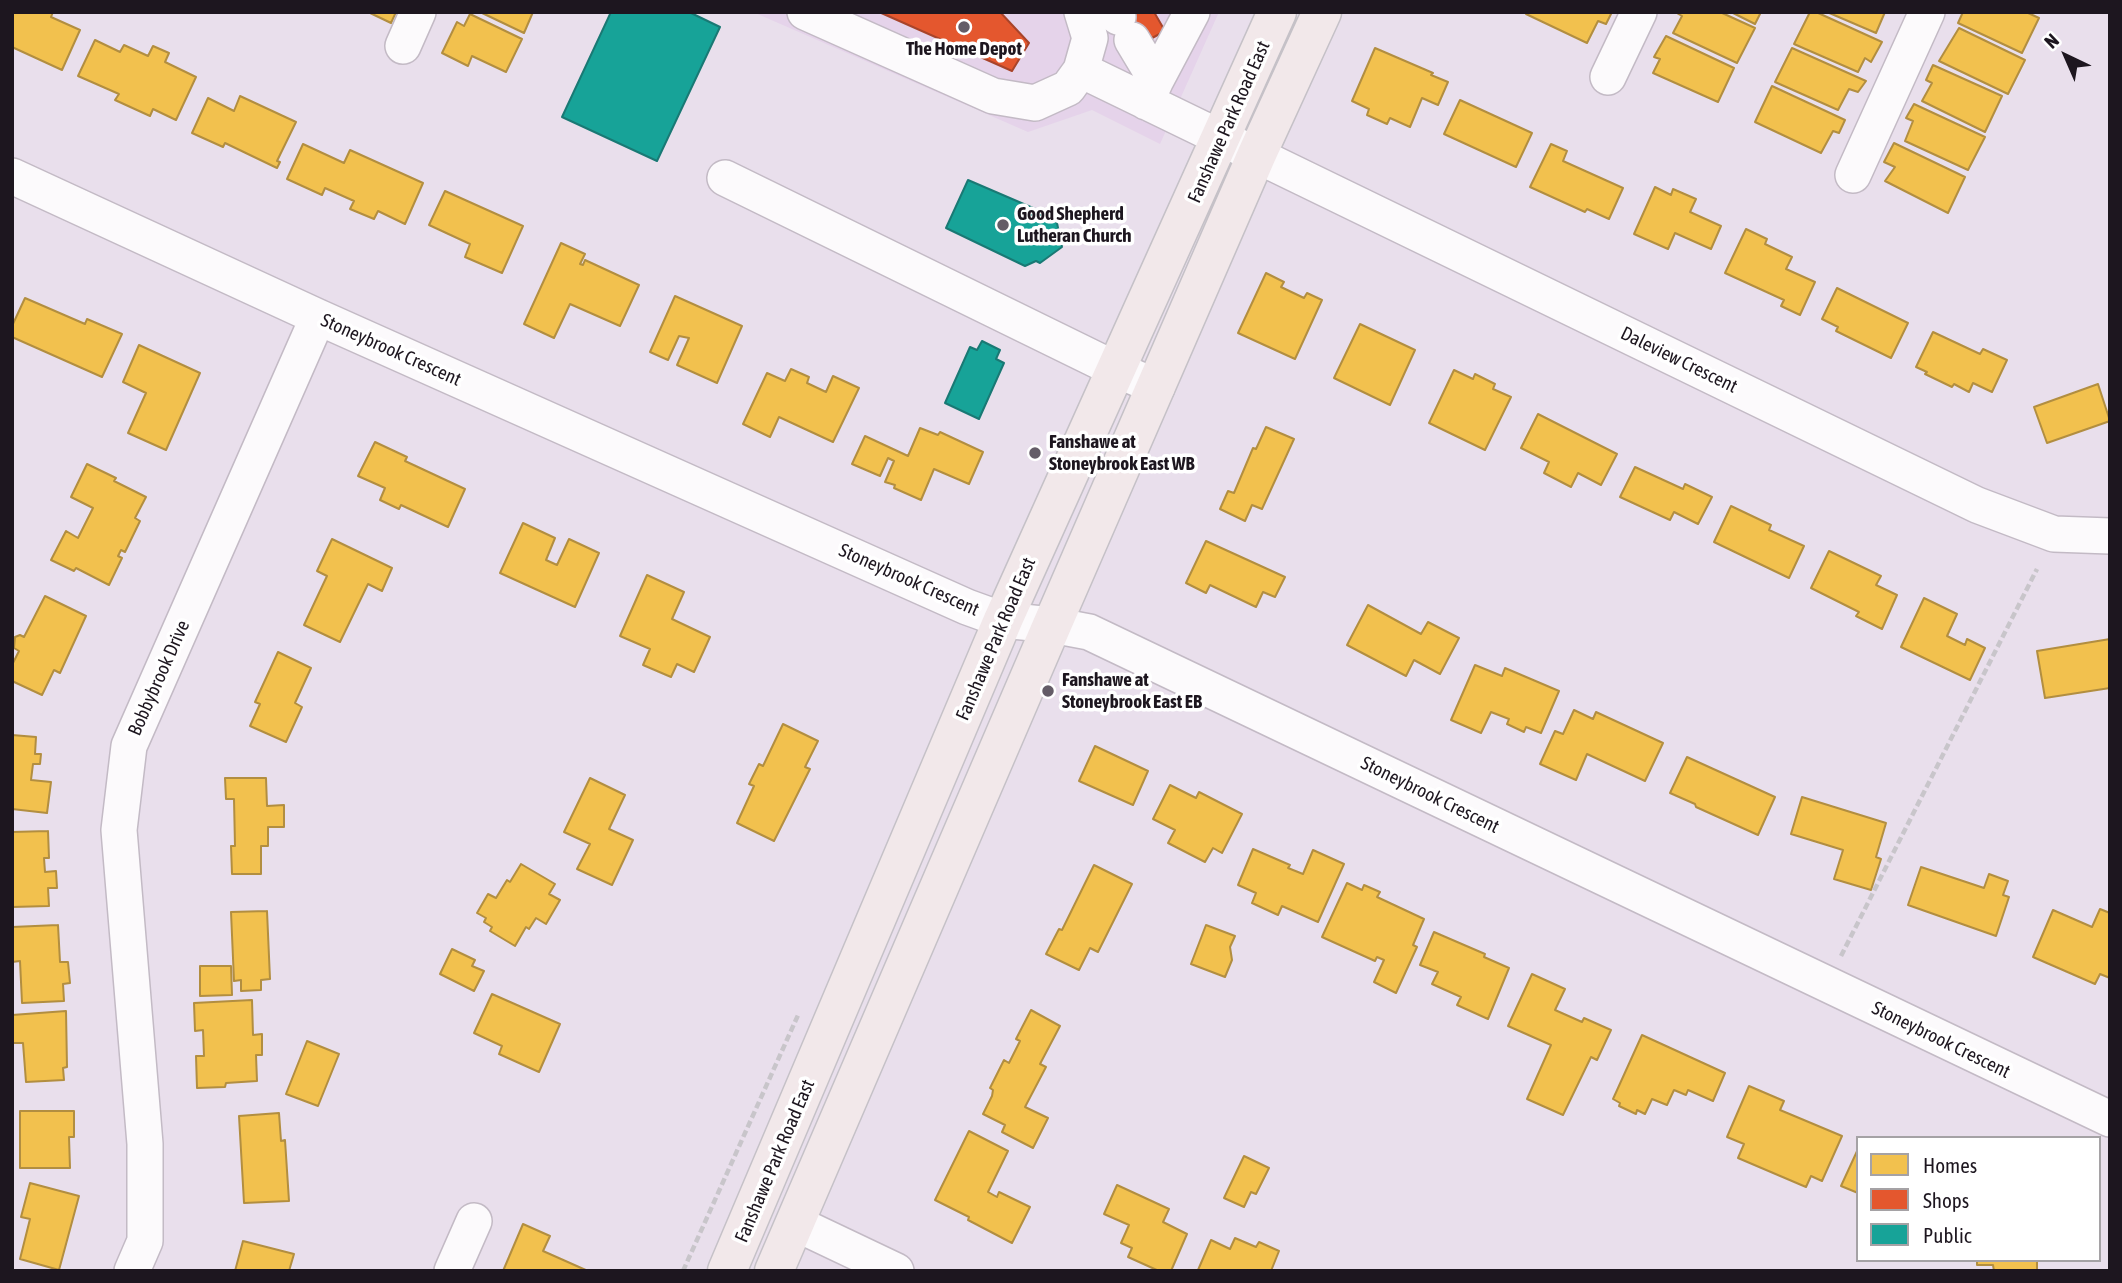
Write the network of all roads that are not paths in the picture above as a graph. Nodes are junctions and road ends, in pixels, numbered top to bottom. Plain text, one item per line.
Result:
1 (418, 12) edge
2 (805, 12) edge
3 (1082, 12) edge
4 (1192, 12) edge
5 (1278, 12) edge
6 (1322, 12) edge
7 (1639, 12) edge
8 (1927, 12) edge
9 (1122, 23) edge
10 (403, 46) dead end
11 (1082, 70) junction
12 (1608, 76) dead end
13 (1151, 91) junction
14 (1222, 139) junction
15 (1257, 154) junction
16 (1853, 175) dead end
17 (12, 176) edge
18 (725, 178) dead end
19 (318, 317) junction
20 (1115, 369) junction
21 (1157, 387) junction
22 (2110, 536) edge
23 (1003, 620) junction
24 (1052, 625) junction
25 (2110, 1119) edge
26 (474, 1222) dead end
27 (795, 1223) junction
28 (132, 1271) edge
29 (452, 1271) edge
30 (727, 1271) edge
31 (774, 1271) edge
32 (896, 1271) edge

1 - 10 street
2 - 11 street
3 - 11 street
4 - 13 street
5 - 14 main road, Fanshawe Park Road East
6 - 15 main road, Fanshawe Park Road East
7 - 12 street
8 - 16 street
9 - 13 street
11 - 13 street, Daleview Crescent
13 - 14 street, Daleview Crescent
14 - 15 street, Daleview Crescent
14 - 20 main road, Fanshawe Park Road East
15 - 21 main road, Fanshawe Park Road East
15 - 22 street, Daleview Crescent
17 - 19 street, Stoneybrook Crescent
18 - 20 street
19 - 23 street, Stoneybrook Crescent
19 - 28 street, Bobbybrook Drive
20 - 21 street
20 - 23 main road, Fanshawe Park Road East
21 - 24 main road, Fanshawe Park Road East
23 - 24 street, Stoneybrook Crescent
23 - 30 main road, Fanshawe Park Road East
24 - 25 street, Stoneybrook Crescent
24 - 27 main road, Fanshawe Park Road East
26 - 29 street
27 - 31 main road, Fanshawe Park Road East
27 - 32 street

